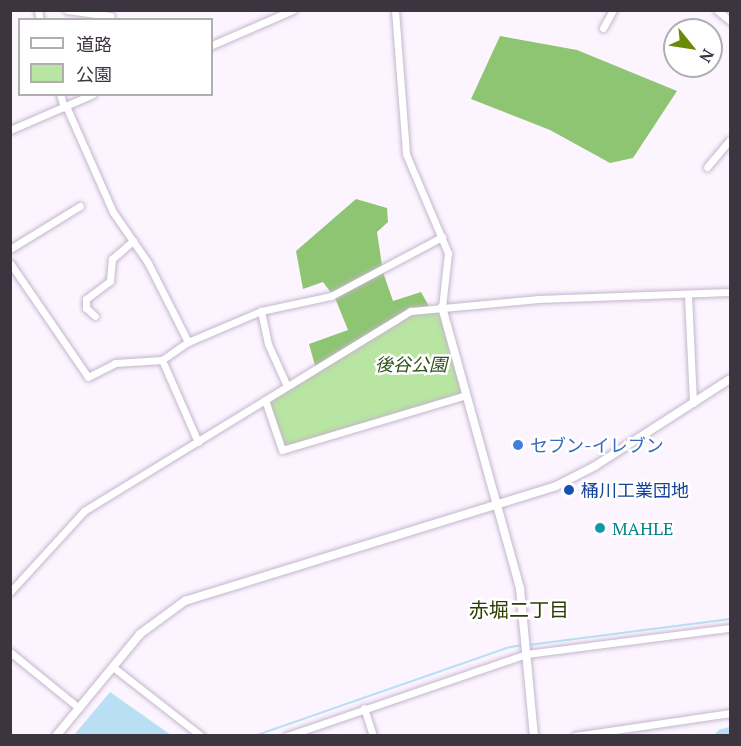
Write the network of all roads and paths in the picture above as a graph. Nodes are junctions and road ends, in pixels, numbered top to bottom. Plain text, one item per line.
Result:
1 (67, 10) edge
2 (293, 10) edge
3 (395, 10) edge
4 (613, 10) edge
5 (717, 10) edge
6 (111, 16) dead end
7 (730, 21) edge
8 (603, 28) dead end
9 (213, 45) edge
10 (61, 96) edge
11 (88, 96) edge
12 (65, 106) junction
13 (10, 130) edge
14 (730, 140) edge
15 (707, 167) dead end
16 (80, 206) dead end
17 (442, 237) junction
18 (133, 241) junction
19 (10, 249) edge
20 (12, 267) edge
21 (730, 292) edge
22 (688, 296) junction
23 (442, 307) junction
24 (261, 311) junction
25 (95, 316) dead end
26 (188, 342) junction
27 (162, 360) junction
28 (730, 379) edge
29 (287, 386) junction
30 (466, 395) junction
31 (265, 400) junction
32 (693, 403) junction
33 (198, 442) junction
34 (496, 506) junction
35 (10, 592) edge
36 (730, 628) edge
37 (10, 652) edge
38 (526, 654) junction
39 (113, 667) junction
40 (79, 708) junction
41 (364, 708) junction
42 (730, 713) edge
43 (56, 735) edge
44 (201, 735) edge
45 (287, 735) edge
46 (373, 735) edge
47 (534, 735) edge
48 (575, 735) edge

1 - 6 street
2 - 9 street
3 - 17 street
4 - 8 street
5 - 7 street
10 - 12 street
11 - 12 street
12 - 13 street
12 - 18 street
14 - 15 street
16 - 19 street
17 - 23 street
17 - 24 street
18 - 25 street
18 - 26 street
20 - 27 street
21 - 22 street
22 - 23 street
22 - 32 street
23 - 29 street
23 - 30 street
24 - 26 street
24 - 29 street
26 - 27 street
27 - 33 street
28 - 32 street
29 - 31 street
30 - 31 street
30 - 34 street
31 - 33 street
32 - 34 street
33 - 35 street
34 - 38 street
34 - 39 street
36 - 38 street
37 - 40 street
38 - 41 street
38 - 47 street
39 - 40 street
39 - 44 street
40 - 43 street
41 - 45 street
41 - 46 street
42 - 48 street

